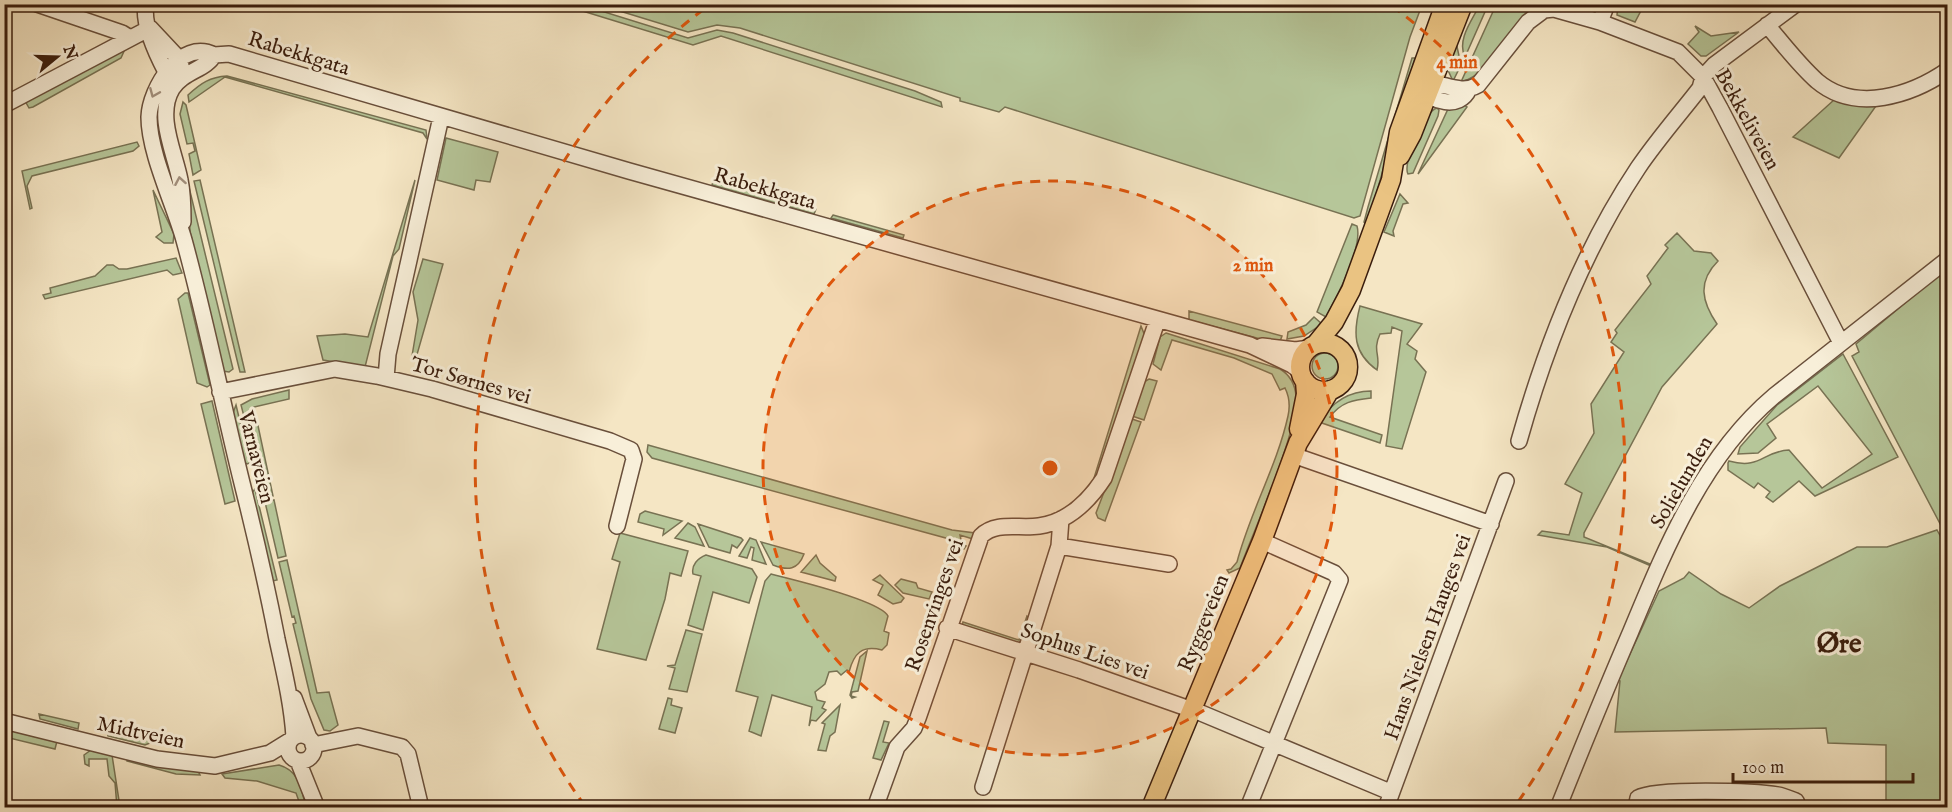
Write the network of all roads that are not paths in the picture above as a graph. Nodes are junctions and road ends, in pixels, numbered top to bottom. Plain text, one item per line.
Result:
1 (37, 4) edge
2 (146, 4) edge
3 (1445, 4) edge
4 (1463, 4) edge
5 (1607, 4) edge
6 (1796, 4) edge
7 (1600, 22) junction
8 (1767, 25) junction
9 (150, 28) junction
10 (130, 38) junction
11 (214, 55) junction
12 (180, 60) junction
13 (1947, 70) edge
14 (166, 72) junction
15 (183, 77) junction
16 (1703, 77) junction
17 (1425, 87) junction
18 (4, 105) edge
19 (441, 117) junction
20 (184, 239) junction
21 (1947, 259) edge
22 (1351, 290) junction
23 (1157, 321) junction
24 (1840, 341) junction
25 (1250, 345) junction
26 (1312, 346) junction
27 (1342, 351) junction
28 (1303, 376) junction
29 (386, 378) junction
30 (1330, 390) junction
31 (220, 392) junction
32 (1519, 441) dead end
33 (1295, 449) junction
34 (1506, 481) dead end
35 (1061, 519) junction
36 (1491, 524) junction
37 (617, 526) dead end
38 (1262, 541) junction
39 (1059, 546) junction
40 (1169, 564) dead end
41 (947, 628) junction
42 (1024, 653) junction
43 (1192, 710) junction
44 (4, 721) edge
45 (304, 743) junction
46 (1274, 743) junction
47 (270, 753) junction
48 (296, 760) junction
49 (983, 787) dead end
50 (1388, 800) edge
51 (317, 805) edge
52 (421, 807) edge
53 (875, 807) edge
54 (1150, 807) edge
55 (1248, 807) edge
56 (1558, 807) edge
57 (1636, 807) edge
58 (1799, 807) edge

1 - 10 street
2 - 9 street
3 - 17 main road
4 - 17 main road
5 - 7 street
6 - 8 street
7 - 16 street, Bekkeliveien
7 - 17 street, Bekkeliveien
8 - 13 street
8 - 16 street
9 - 10 street
9 - 12 street
9 - 14 street
10 - 18 street
11 - 12 street, Varnaveien
11 - 15 street
11 - 19 street, Rabekkgata
12 - 14 street, Varnaveien
12 - 15 street
14 - 15 street
14 -> 20 street, Varnaveien
20 -> 15 street, Varnaveien
16 - 24 street, Bekkeliveien
16 - 32 street
17 - 22 main road
19 - 23 street, Rabekkgata
19 - 29 street
20 - 31 street, Varnaveien
21 - 24 street, Solielunden
22 - 26 main road
22 - 27 main road
23 - 25 street, Rabekkgata
23 - 35 street, Rosenvinges vei
24 - 56 street, Solielunden
25 - 26 street
25 - 28 street, Rabekkgata
26 - 27 main road
26 - 28 main road
27 - 30 main road
28 - 30 main road
28 - 33 main road, Ryggeveien
29 - 31 street, Tor Sørnes vei
29 - 37 street, Tor Sørnes vei
30 - 33 main road, Ryggeveien
31 - 45 street, Varnaveien
33 - 36 street
33 - 38 main road, Ryggeveien
34 - 36 street, Hans Nielsen Hauges vei
35 - 39 street
35 - 41 street, Rosenvinges vei
36 - 50 street, Hans Nielsen Hauges vei
38 - 43 main road, Ryggeveien
38 - 46 street
39 - 40 street
39 - 42 street
41 - 42 street, Sophus Lies vei
41 - 53 street, Rosenvinges vei
42 - 43 street, Sophus Lies vei
42 - 49 street
43 - 46 street, Sophus Lies vei
43 - 54 main road, Ryggeveien
44 - 47 street, Midtveien
45 - 47 street, Midtveien
45 - 48 street, Varnaveien
45 - 48 street
45 - 51 street, Varnaveien
45 - 52 street
46 - 50 street, Sophus Lies vei
46 - 55 street
47 - 48 street, Midtveien
48 - 51 street, Varnaveien
57 - 58 street

